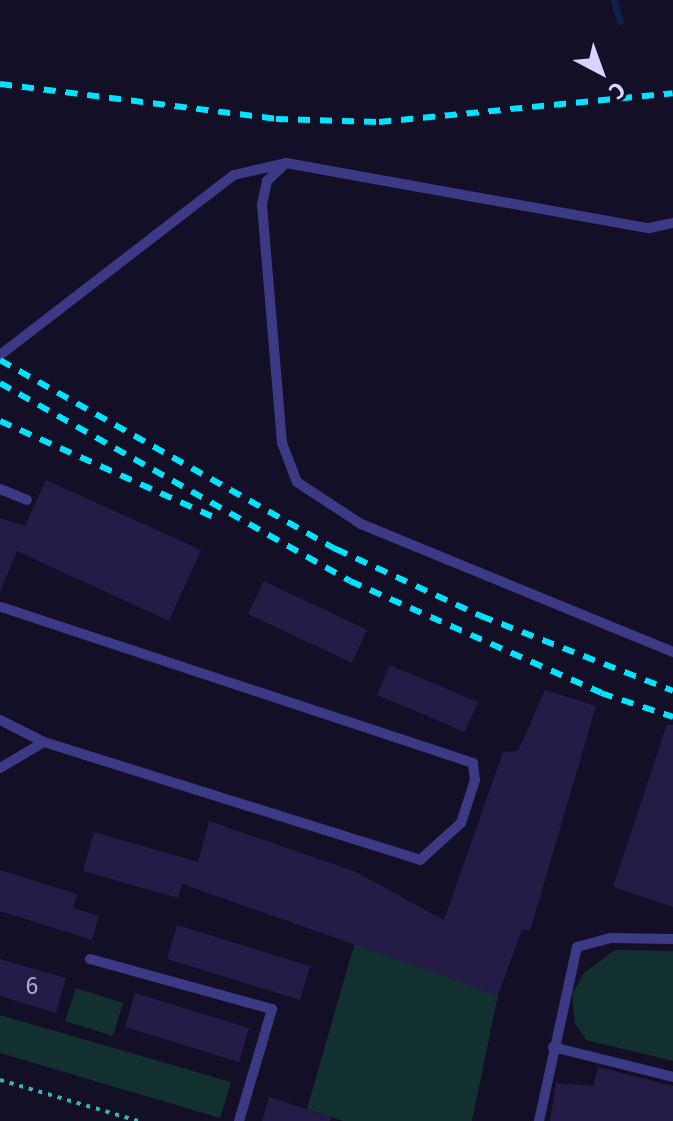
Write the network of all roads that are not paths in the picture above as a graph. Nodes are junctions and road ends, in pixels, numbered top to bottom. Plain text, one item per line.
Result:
1 (286, 163) junction
2 (673, 223) edge
3 (0, 355) edge
4 (0, 489) edge
5 (27, 500) dead end
6 (1, 607) edge
7 (673, 652) edge
8 (0, 720) edge
9 (44, 742) junction
10 (0, 768) edge
11 (673, 939) edge
12 (90, 959) dead end
13 (553, 1047) junction
14 (673, 1077) edge
15 (239, 1121) edge
16 (539, 1121) edge

1 - 2 lane
1 - 3 lane
1 - 7 lane
4 - 5 lane
6 - 9 lane
8 - 9 lane
9 - 10 lane
11 - 13 lane
12 - 15 lane
13 - 14 lane
13 - 16 lane

